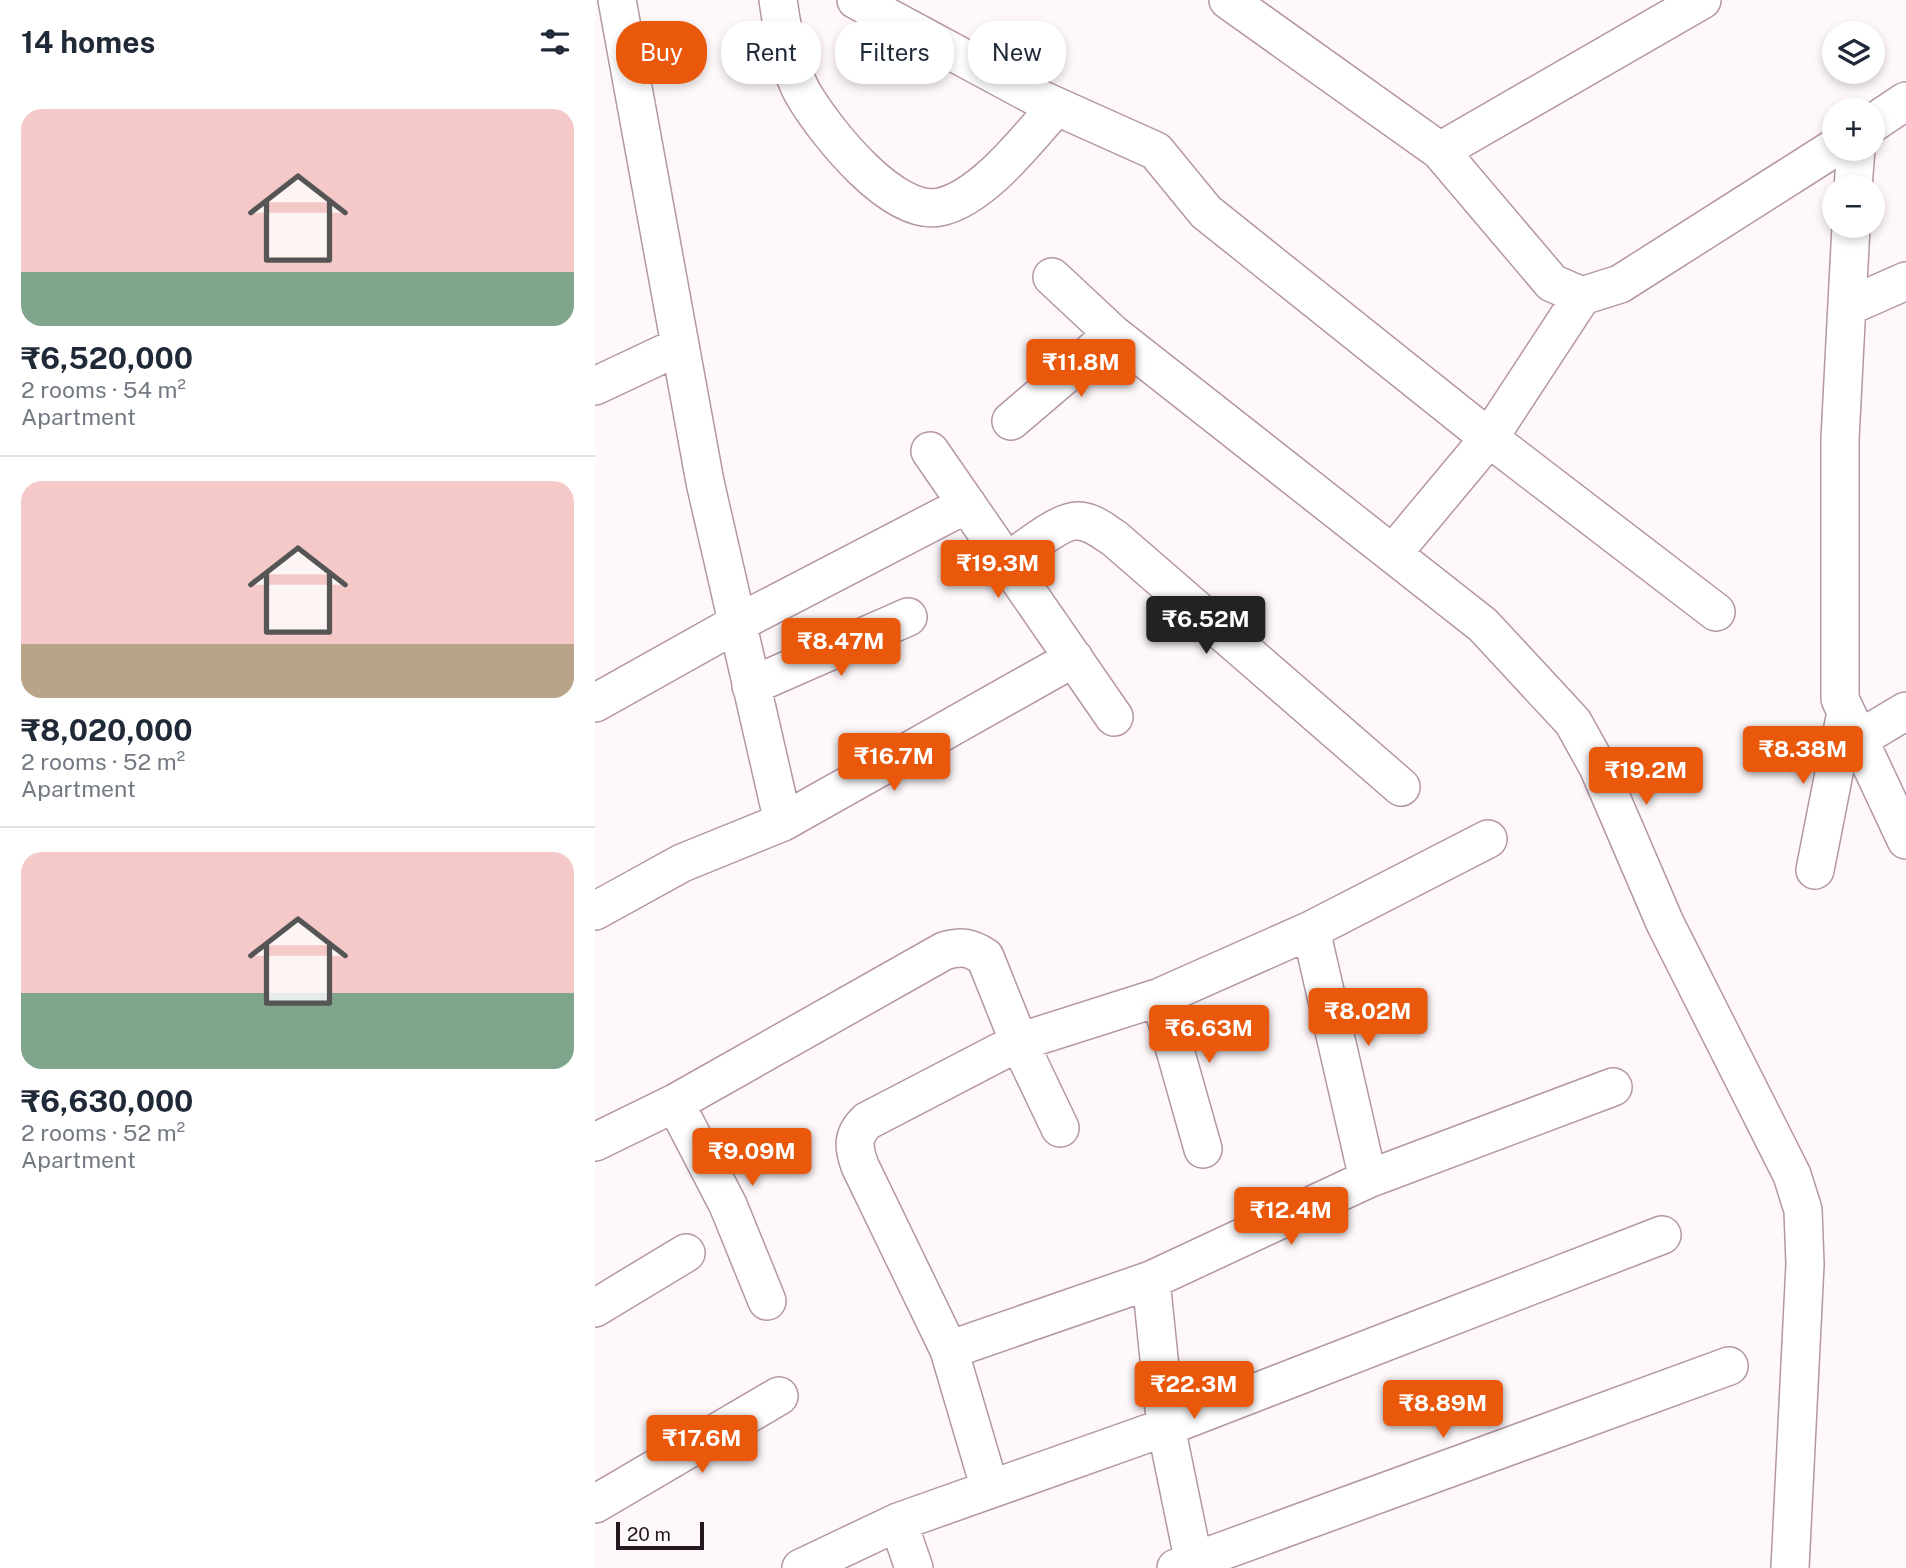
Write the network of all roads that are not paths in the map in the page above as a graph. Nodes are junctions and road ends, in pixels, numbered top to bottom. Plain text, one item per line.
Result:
1 (617, 0) edge
2 (778, 0) edge
3 (856, 0) edge
4 (1228, 0) edge
5 (1702, 0) edge
6 (1906, 101) edge
7 (1056, 107) junction
8 (1885, 115) edge
9 (1440, 151) junction
10 (1822, 156) edge
11 (1850, 238) edge
12 (1052, 277) dead end
13 (1906, 281) edge
14 (1582, 296) junction
15 (1847, 307) junction
16 (1113, 334) junction
17 (680, 346) junction
18 (595, 386) edge
19 (1011, 421) dead end
20 (1489, 438) junction
21 (930, 451) dead end
22 (967, 504) junction
23 (1394, 552) junction
24 (1007, 562) junction
25 (1716, 612) dead end
26 (908, 617) dead end
27 (736, 624) junction
28 (1074, 658) junction
29 (751, 687) junction
30 (595, 703) edge
31 (1906, 711) edge
32 (1114, 716) dead end
33 (1852, 725) junction
34 (1401, 787) dead end
35 (783, 822) junction
36 (1488, 839) dead end
37 (1906, 840) edge
38 (1815, 870) dead end
39 (595, 911) edge
40 (1311, 930) junction
41 (1160, 997) junction
42 (1019, 1042) junction
43 (1613, 1087) dead end
44 (675, 1103) junction
45 (1060, 1128) dead end
46 (595, 1142) edge
47 (1203, 1149) dead end
48 (1368, 1179) junction
49 (1663, 1235) dead end
50 (686, 1253) dead end
51 (1151, 1280) junction
52 (767, 1301) dead end
53 (595, 1308) edge
54 (949, 1350) junction
55 (1729, 1366) dead end
56 (779, 1396) dead end
57 (1166, 1427) junction
58 (990, 1489) junction
59 (595, 1504) edge
60 (898, 1522) junction
61 (814, 1565) edge
62 (1188, 1566) edge
63 (914, 1568) edge
64 (1790, 1568) edge

1 - 17 street
2 - 7 street
3 - 7 street
4 - 9 street
5 - 9 street
6 - 8 street
7 - 20 street
9 - 14 street
10 - 14 street
11 - 15 street
12 - 16 street
13 - 15 street
14 - 20 street
15 - 33 street
16 - 19 street
16 - 23 street
17 - 18 street
17 - 27 street
20 - 23 street
20 - 25 street
21 - 22 street
22 - 24 street
22 - 27 street
23 - 64 street
24 - 28 street
24 - 34 street
26 - 29 street
27 - 29 street
27 - 30 street
28 - 32 street
28 - 35 street
29 - 35 street
31 - 33 street
33 - 37 street
33 - 38 street
35 - 39 street
36 - 40 street
40 - 41 street
40 - 48 street
41 - 42 street
41 - 47 street
42 - 44 street
42 - 45 street
42 - 54 street
43 - 48 street
44 - 46 street
44 - 52 street
48 - 51 street
49 - 57 street
50 - 53 street
51 - 54 street
51 - 57 street
54 - 58 street
55 - 62 street
56 - 59 street
57 - 58 street
57 - 62 street
58 - 60 street
60 - 61 street
60 - 63 street

